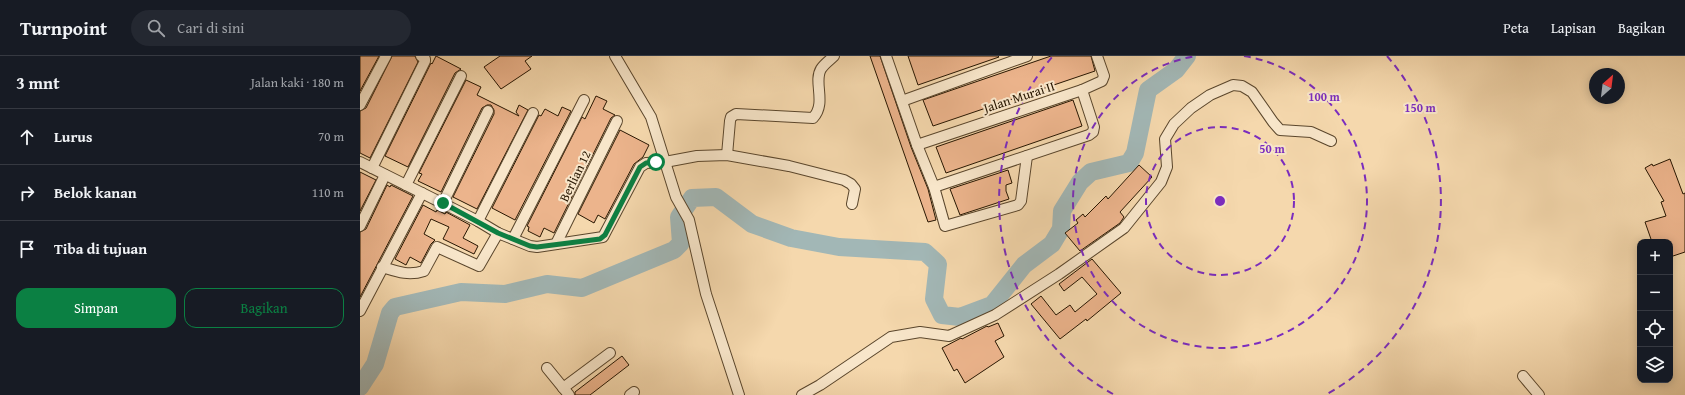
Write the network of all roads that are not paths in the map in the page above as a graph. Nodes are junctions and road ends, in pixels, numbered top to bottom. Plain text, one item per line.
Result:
1 (386, 56) edge
2 (421, 56) edge
3 (616, 56) edge
4 (834, 56) edge
5 (1027, 56) edge
6 (1097, 56) edge
7 (888, 57) edge
8 (461, 76) dead end
9 (1082, 90) junction
10 (584, 100) dead end
11 (902, 101) junction
12 (360, 105) edge
13 (488, 111) dead end
14 (533, 113) dead end
15 (617, 121) dead end
16 (1331, 141) dead end
17 (917, 145) junction
18 (727, 154) junction
19 (1027, 156) junction
20 (360, 162) edge
21 (665, 162) junction
22 (372, 168) junction
23 (386, 175) junction
24 (406, 185) junction
25 (934, 187) junction
26 (422, 193) junction
27 (443, 203) junction
28 (852, 204) dead end
29 (478, 221) junction
30 (360, 226) edge
31 (498, 233) junction
32 (513, 239) junction
33 (556, 244) junction
34 (382, 267) junction
35 (360, 311) edge
36 (610, 353) dead end
37 (547, 368) dead end
38 (1523, 376) dead end
39 (566, 391) edge
40 (739, 395) edge
41 (802, 395) edge
42 (1539, 395) edge

1 - 12 street
2 - 22 street
3 - 21 street
4 - 18 street
5 - 11 street
6 - 9 street, Jalan Murai II
7 - 11 street
8 - 24 street
9 - 17 street, Jalan Murai II
9 - 19 street
10 - 32 street
11 - 17 street
13 - 27 street
14 - 29 street
15 - 33 street, Berlian 12
16 - 41 street
17 - 25 street
18 - 21 street
18 - 28 street
19 - 25 street
19 - 25 street
20 - 22 street
21 - 33 street
21 - 40 street
22 - 23 street
23 - 24 street
23 - 30 street
24 - 26 street
26 - 27 street
26 - 34 street
27 - 29 street
29 - 31 street
31 - 32 street
31 - 34 street
32 - 33 street
34 - 35 street
36 - 39 street
37 - 39 street
38 - 42 street

